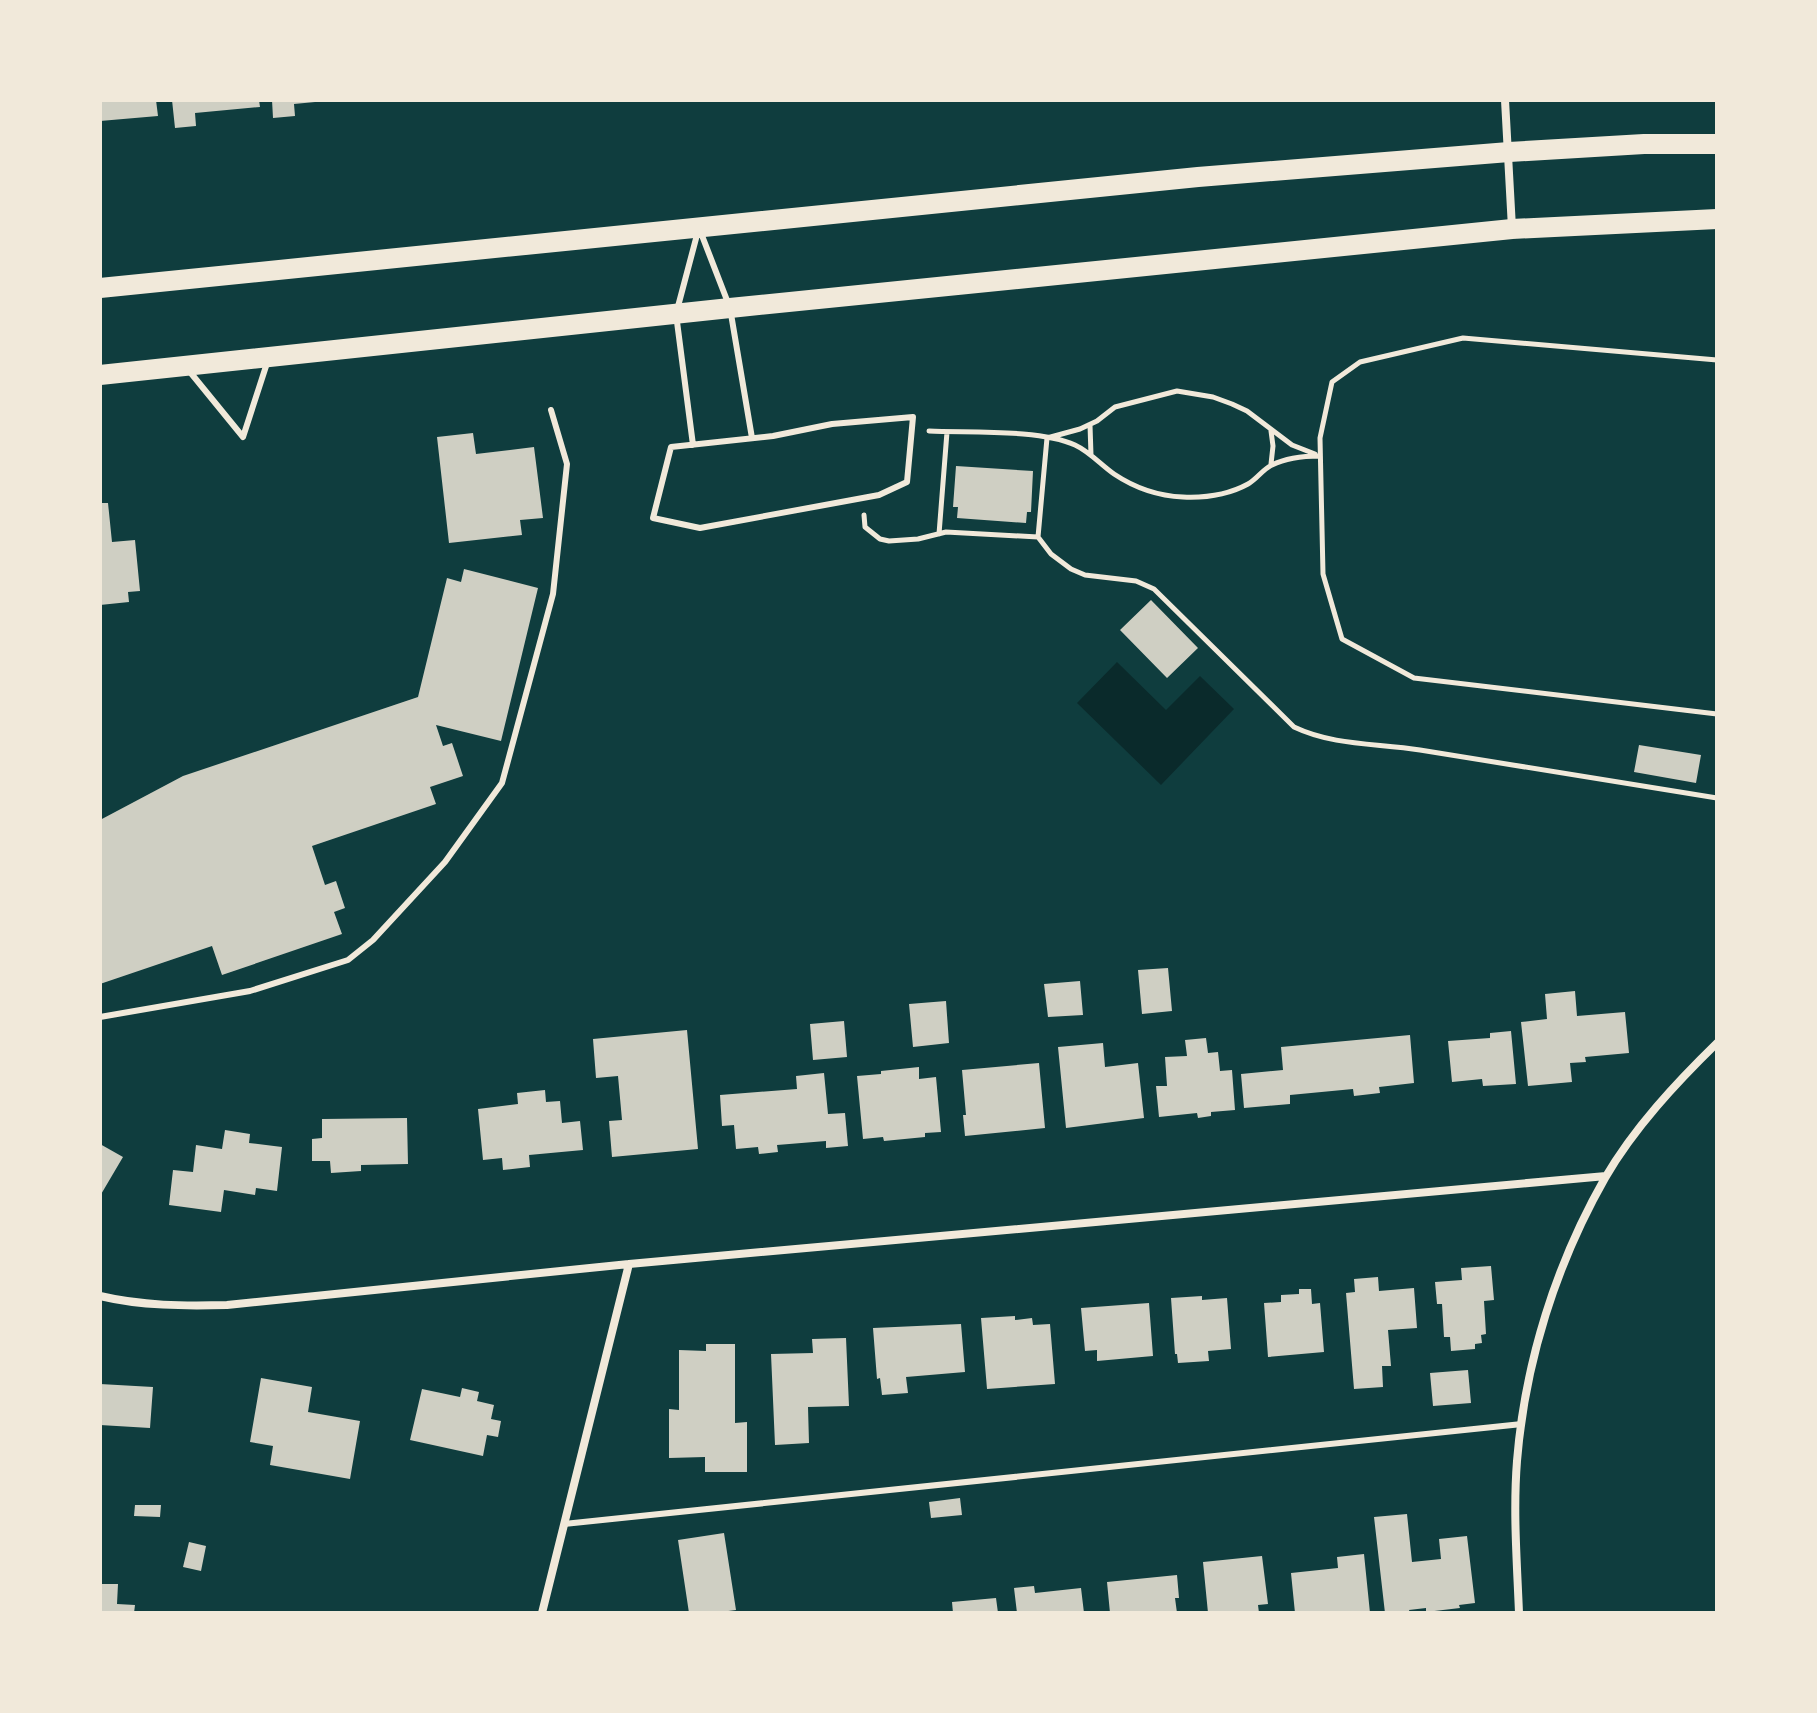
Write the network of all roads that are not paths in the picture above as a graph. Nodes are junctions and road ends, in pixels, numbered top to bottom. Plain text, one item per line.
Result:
1 (1505, 100) edge
2 (1717, 144) edge
3 (1509, 152) junction
4 (1717, 219) edge
5 (699, 227) junction
6 (1512, 229) junction
7 (100, 288) edge
8 (730, 308) junction
9 (676, 314) junction
10 (269, 357) junction
11 (185, 366) junction
12 (100, 375) edge
13 (551, 410) dead end
14 (752, 438) junction
15 (693, 445) junction
16 (100, 1017) edge
17 (1717, 1043) edge
18 (1606, 1176) junction
19 (629, 1264) junction
20 (100, 1296) edge
21 (1522, 1424) junction
22 (564, 1524) junction
23 (542, 1613) edge
24 (1519, 1613) edge

1 - 3 street
2 - 3 main road
3 - 5 main road
3 - 6 street
4 - 6 main road
5 - 7 main road
5 - 8 lane
5 - 9 lane
6 - 8 main road
8 - 9 main road
8 - 14 lane
9 - 10 main road
9 - 15 lane
10 - 11 main road
10 - 11 lane
11 - 12 main road
13 - 16 lane
14 - 15 lane
14 - 15 lane
17 - 18 street
18 - 19 street
18 - 21 street
19 - 20 street
19 - 22 street
21 - 22 lane
21 - 24 street
22 - 23 street

